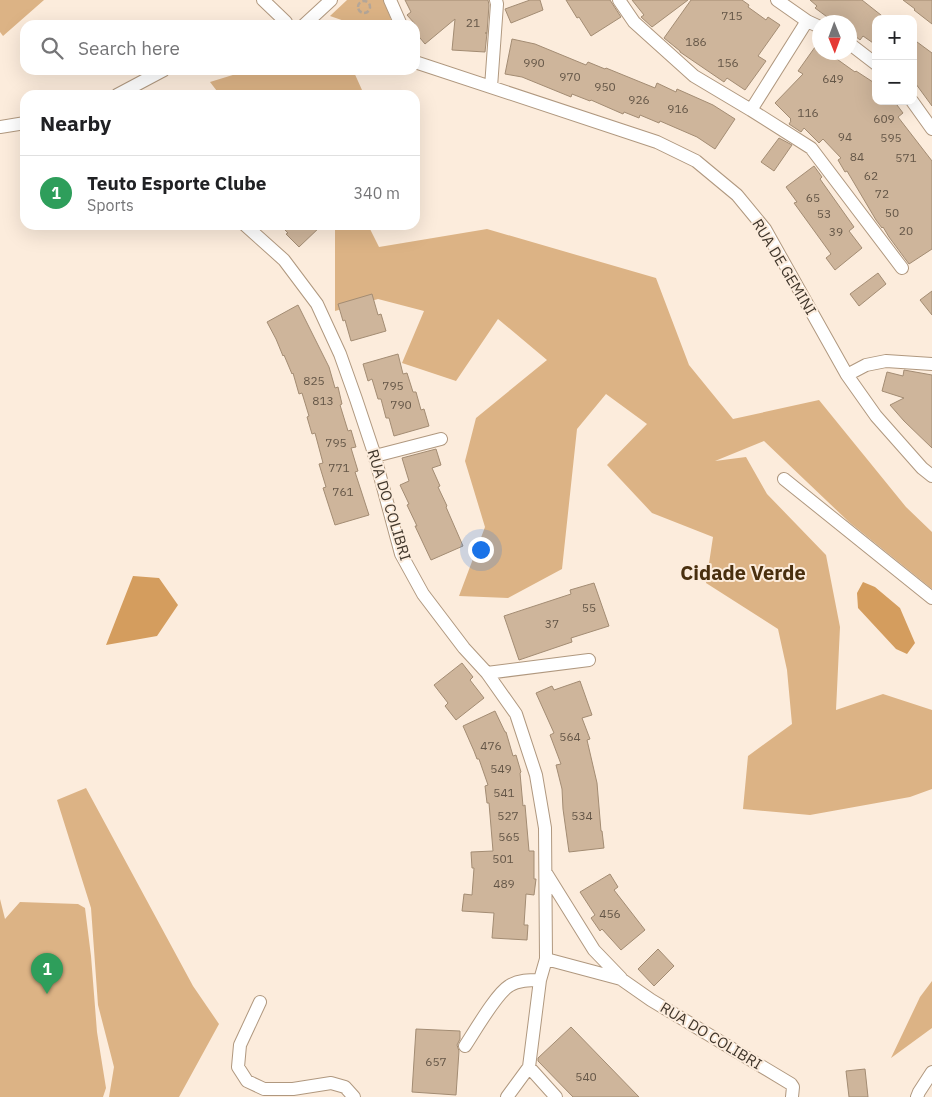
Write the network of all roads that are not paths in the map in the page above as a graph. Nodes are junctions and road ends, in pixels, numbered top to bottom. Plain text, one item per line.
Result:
1 (263, 0) edge
2 (331, 0) edge
3 (390, 0) edge
4 (496, 0) edge
5 (619, 0) edge
6 (778, 0) edge
7 (277, 20) edge
8 (309, 20) edge
9 (399, 20) edge
10 (807, 21) junction
11 (812, 23) edge
12 (857, 49) edge
13 (420, 61) edge
14 (872, 61) edge
15 (155, 75) edge
16 (491, 87) junction
17 (126, 90) edge
18 (915, 105) edge
19 (751, 110) junction
20 (20, 124) edge
21 (0, 127) edge
22 (932, 129) edge
23 (251, 230) edge
24 (902, 268) dead end
25 (932, 364) edge
26 (847, 376) junction
27 (441, 439) dead end
28 (375, 456) junction
29 (932, 476) edge
30 (784, 479) dead end
31 (932, 598) edge
32 (589, 660) dead end
33 (487, 673) junction
34 (546, 873) junction
35 (546, 958) junction
36 (621, 978) junction
37 (540, 980) junction
38 (260, 1002) dead end
39 (465, 1046) dead end
40 (529, 1067) junction
41 (932, 1072) edge
42 (354, 1097) edge
43 (507, 1097) edge
44 (556, 1097) edge
45 (792, 1097) edge
46 (917, 1097) edge

1 - 7 street
2 - 8 street
3 - 9 street
4 - 16 street
5 - 19 street
6 - 10 street
10 - 11 street
10 - 19 street
12 - 14 street
13 - 16 street, RUA DE GEMINI
15 - 17 street
16 - 26 street, RUA DE GEMINI
18 - 22 street
19 - 24 street
20 - 21 street
23 - 28 street, RUA DO COLIBRI
25 - 26 street
26 - 29 street, RUA DE GEMINI
27 - 28 street
28 - 33 street, RUA DO COLIBRI
30 - 31 street
32 - 33 street
33 - 34 street, RUA DO COLIBRI
34 - 35 street, RUA DO COLIBRI
34 - 36 street, RUA DO COLIBRI
35 - 36 street, RUA DO COLIBRI
35 - 37 street
36 - 45 street, RUA DO COLIBRI
37 - 39 street
37 - 40 street
38 - 42 street
40 - 43 street
40 - 44 street
41 - 46 street

